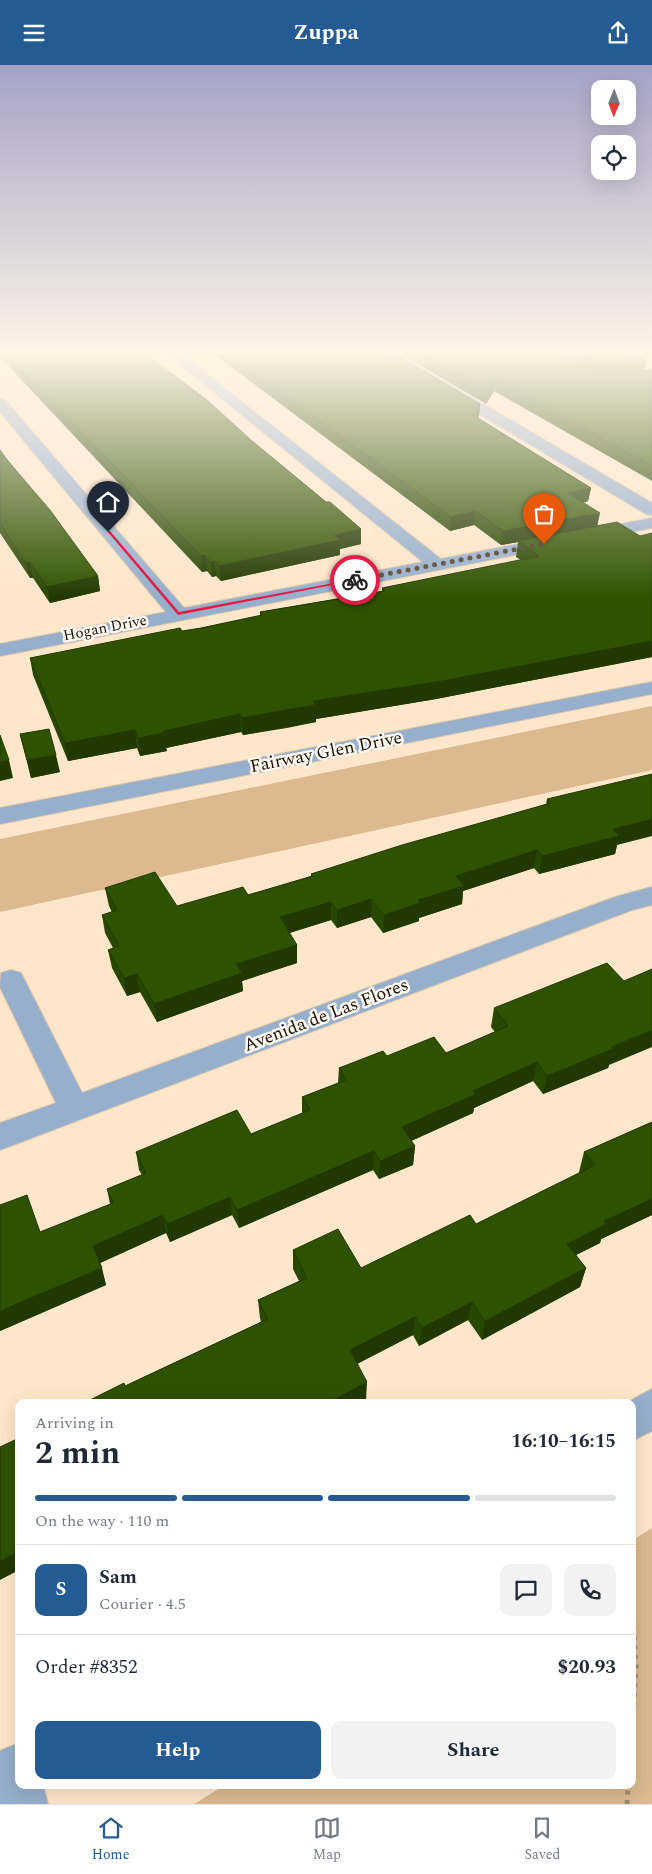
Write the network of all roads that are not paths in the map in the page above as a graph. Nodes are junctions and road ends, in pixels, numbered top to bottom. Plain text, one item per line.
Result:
1 (27, 435) edge
2 (275, 435) edge
3 (526, 435) edge
4 (652, 510) edge
5 (652, 523) edge
6 (438, 565) junction
7 (178, 614) junction
8 (0, 649) edge
9 (652, 688) edge
10 (0, 816) edge
11 (652, 896) edge
12 (11, 980) dead end
13 (75, 1109) junction
14 (0, 1137) edge
15 (652, 1409) edge
16 (636, 1419) edge

1 - 7 street
2 - 6 street
3 - 4 street
5 - 6 street, Hogan Drive
6 - 7 street, Hogan Drive
7 - 8 street, Hogan Drive
9 - 10 street, Fairway Glen Drive
11 - 13 street, Avenida de Las Flores
12 - 13 street
13 - 14 street, Avenida de Las Flores
15 - 16 street

